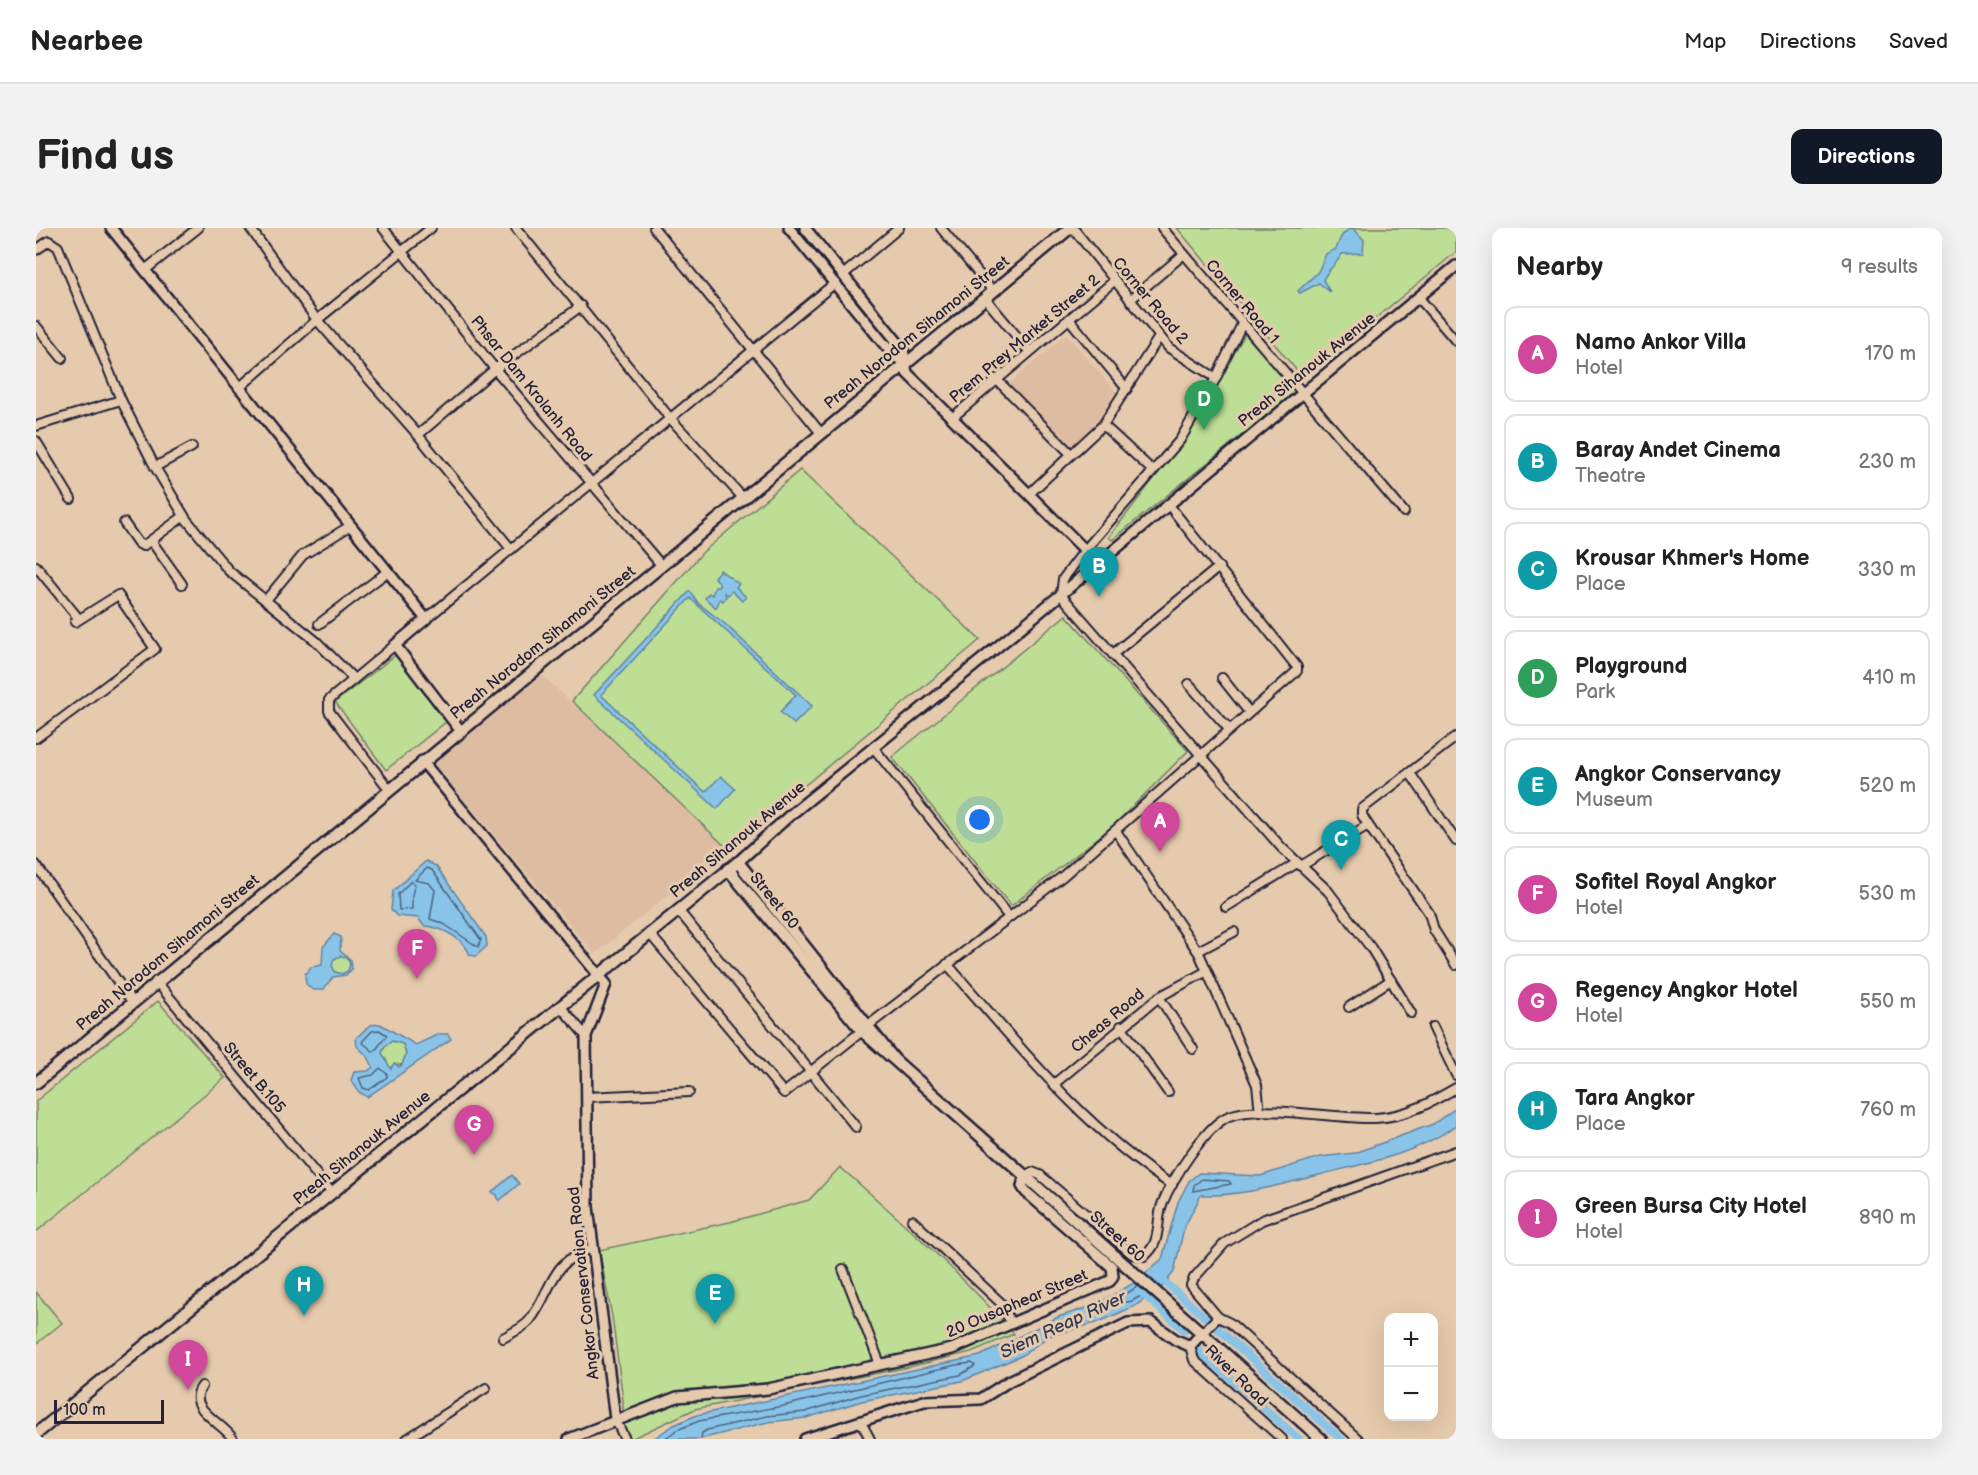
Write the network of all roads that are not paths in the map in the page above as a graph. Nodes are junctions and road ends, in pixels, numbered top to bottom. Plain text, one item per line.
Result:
1 (111, 228) edge
2 (198, 228) edge
3 (250, 228) edge
4 (383, 228) edge
5 (431, 228) edge
6 (516, 228) edge
7 (654, 228) edge
8 (789, 228) edge
9 (806, 228) edge
10 (899, 228) edge
11 (941, 228) edge
12 (1072, 228) edge
13 (1162, 228) edge
14 (36, 250) edge
15 (402, 252) junction
16 (1184, 254) junction
17 (1456, 266) edge
18 (144, 270) junction
19 (844, 274) junction
20 (1114, 281) junction
21 (835, 283) junction
22 (989, 294) junction
23 (1419, 298) junction
24 (1130, 300) junction
25 (581, 306) junction
26 (1069, 319) junction
27 (317, 320) junction
28 (1242, 324) junction
29 (36, 326) edge
30 (1159, 337) junction
31 (1456, 341) edge
32 (1029, 351) junction
33 (753, 352) junction
34 (62, 358) dead end
35 (906, 363) junction
36 (495, 369) junction
37 (1216, 378) junction
38 (996, 379) junction
39 (239, 388) junction
40 (1127, 389) junction
41 (1302, 392) junction
42 (121, 400) junction
43 (953, 417) junction
44 (670, 418) junction
45 (1103, 425) junction
46 (36, 426) edge
47 (820, 432) junction
48 (418, 435) junction
49 (36, 441) edge
50 (192, 447) dead end
51 (1071, 454) junction
52 (155, 467) junction
53 (1153, 471) junction
54 (590, 483) junction
55 (1030, 493) junction
56 (70, 499) dead end
57 (744, 499) junction
58 (1168, 504) junction
59 (1404, 512) dead end
60 (184, 516) junction
61 (124, 523) dead end
62 (350, 526) junction
63 (152, 542) junction
64 (511, 549) junction
65 (1085, 550) junction
66 (1098, 563) junction
67 (661, 565) junction
68 (36, 566) edge
69 (1219, 567) junction
70 (387, 572) junction
71 (183, 584) dead end
72 (1061, 595) junction
73 (266, 600) junction
74 (426, 619) junction
75 (319, 624) dead end
76 (395, 645) junction
77 (1113, 654) junction
78 (1222, 678) dead end
79 (354, 679) junction
80 (1189, 684) dead end
81 (1249, 712) junction
82 (1229, 729) junction
83 (460, 730) junction
84 (37, 736) edge
85 (1456, 737) edge
86 (873, 747) junction
87 (1200, 754) junction
88 (422, 761) junction
89 (1410, 773) junction
90 (389, 789) junction
91 (1368, 825) junction
92 (1116, 831) junction
93 (1456, 841) edge
94 (738, 862) junction
95 (1299, 864) junction
96 (36, 865) edge
97 (728, 869) junction
98 (1226, 907) dead end
99 (678, 910) junction
100 (1009, 917) junction
101 (1234, 932) dead end
102 (649, 933) junction
103 (1198, 951) junction
104 (947, 964) junction
105 (1456, 965) edge
106 (1207, 971) junction
107 (599, 972) junction
108 (1391, 980) junction
109 (156, 981) junction
110 (1159, 997) junction
111 (132, 1002) junction
112 (560, 1006) junction
113 (1349, 1007) dead end
114 (1411, 1013) dead end
115 (1121, 1026) junction
116 (1433, 1027) dead end
117 (865, 1028) junction
118 (586, 1036) junction
119 (1193, 1048) dead end
120 (810, 1071) junction
121 (1456, 1075) edge
122 (37, 1080) edge
123 (1054, 1084) junction
124 (1456, 1088) edge
125 (689, 1092) dead end
126 (1168, 1092) dead end
127 (587, 1097) junction
128 (1260, 1112) junction
129 (856, 1127) dead end
130 (1456, 1151) edge
131 (1025, 1176) junction
132 (1172, 1185) junction
133 (331, 1192) junction
134 (912, 1220) dead end
135 (593, 1248) junction
136 (843, 1269) dead end
137 (1218, 1317) junction
138 (1011, 1323) junction
139 (1202, 1333) junction
140 (503, 1338) dead end
141 (1190, 1346) junction
142 (880, 1364) junction
143 (202, 1386) dead end
144 (486, 1388) dead end
145 (615, 1419) junction
146 (861, 1422) junction
147 (36, 1434) edge
148 (233, 1439) edge
149 (406, 1439) edge
150 (570, 1439) edge
151 (625, 1439) edge
152 (805, 1439) edge
153 (870, 1439) edge
154 (1282, 1439) edge
155 (1321, 1439) edge
156 (1358, 1439) edge

1 - 18 street
2 - 18 street
3 - 27 street
4 - 15 street, Phsar Dam Krolanh Road
5 - 15 street
6 - 25 street
7 - 33 street
8 - 21 street
9 - 19 street
10 - 19 street
11 - 22 street
12 - 20 street, Corner Road 2
12 - 22 main road, Preah Norodom Sihamoni Street
13 - 16 street, Corner Road 1
14 - 42 street
15 - 27 street
15 - 36 street, Phsar Dam Krolanh Road
16 - 24 street
16 - 28 street, Corner Road 1
17 - 23 street, Preah Sihanouk Avenue
18 - 39 street
19 - 35 street
20 - 24 street, Corner Road 2
20 - 26 street, Prem Prey Market Street 2
21 - 33 street
21 - 35 street
22 - 32 street
22 - 35 main road, Preah Norodom Sihamoni Street
23 - 31 street
23 - 41 street, Preah Sihanouk Avenue
24 - 30 street, Corner Road 2
25 - 36 street
25 - 44 street
26 - 32 street, Prem Prey Market Street 2
26 - 40 street
27 - 39 street
27 - 48 street
28 - 37 street
28 - 41 street, Corner Road 1
29 - 34 street
30 - 37 street, Corner Road 2
30 - 40 street
32 - 38 street, Prem Prey Market Street 2
33 - 44 street
33 - 47 street
35 - 43 street
35 - 47 main road, Preah Norodom Sihamoni Street
36 - 48 street
36 - 54 street, Phsar Dam Krolanh Road
37 - 53 street
38 - 43 street, Prem Prey Market Street 2
38 - 51 street
39 - 62 street
40 - 45 street
41 - 58 street, Preah Sihanouk Avenue
41 - 59 street, Corner Road 1
42 - 46 street
42 - 52 street
43 - 55 street
44 - 54 street
44 - 57 street
45 - 51 street
45 - 53 street
47 - 57 main road, Preah Norodom Sihamoni Street
48 - 64 street
49 - 56 street
50 - 52 street
51 - 55 street
52 - 60 street
53 - 65 street
54 - 64 street
54 - 67 street, Phsar Dam Krolanh Road
55 - 65 street
57 - 67 main road, Preah Norodom Sihamoni Street
58 - 66 street, Preah Sihanouk Avenue
58 - 69 street
60 - 63 street
60 - 73 street
61 - 63 street
62 - 70 street
62 - 73 street
63 - 71 street
64 - 74 street
65 - 66 street
65 - 72 street
66 - 72 street, Preah Sihanouk Avenue
67 - 83 main road, Preah Norodom Sihamoni Street
68 - 84 street
69 - 77 street
69 - 81 street
70 - 74 street
70 - 75 street
72 - 77 street
72 - 86 street, Preah Sihanouk Avenue
73 - 79 street
74 - 76 street
76 - 79 street
76 - 83 street
77 - 87 street
78 - 81 street
79 - 90 street
80 - 82 street
81 - 82 street
82 - 87 street
83 - 88 main road, Preah Norodom Sihamoni Street
85 - 89 street
86 - 94 street, Preah Sihanouk Avenue
86 - 100 street
87 - 92 street
87 - 95 street
88 - 90 main road, Preah Norodom Sihamoni Street
88 - 107 street
89 - 91 street
89 - 93 street
90 - 109 main road, Preah Norodom Sihamoni Street
91 - 95 street
91 - 105 street
92 - 100 street
92 - 103 street
94 - 97 main road, Preah Sihanouk Avenue
94 - 117 main road, Street 60
95 - 98 street
95 - 108 street
96 - 111 street
97 - 99 main road, Preah Sihanouk Avenue
97 - 117 main road, Street 60
99 - 102 main road, Preah Sihanouk Avenue
99 - 120 street
100 - 104 street
101 - 103 street
102 - 107 main road, Preah Sihanouk Avenue
102 - 120 street
103 - 106 street
104 - 117 street
104 - 123 street
106 - 110 street
106 - 128 street
107 - 112 main road, Preah Sihanouk Avenue
107 - 118 street
108 - 113 street
108 - 114 street
109 - 111 main road, Preah Norodom Sihamoni Street
109 - 133 street, Street B.105
110 - 115 street, Cheas Road
110 - 119 street, Cheas Road
111 - 122 main road, Preah Norodom Sihamoni Street
112 - 118 street
112 - 133 main road, Preah Sihanouk Avenue
115 - 123 street, Cheas Road
115 - 126 street
116 - 121 street
117 - 120 street
117 - 131 main road, Street 60
118 - 127 street, Angkor Conservation Road
120 - 129 street
123 - 132 street
124 - 128 street
125 - 127 street
127 - 135 street, Angkor Conservation Road
128 - 132 street
130 - 137 street
131 - 132 street
131 - 138 street, 20 Ousaphear Street
131 - 139 main road, Street 60
133 - 147 main road, Preah Sihanouk Avenue
134 - 138 street
135 - 140 street
135 - 145 street, Angkor Conservation Road
136 - 142 street
137 - 139 street
137 - 156 street
138 - 142 street, 20 Ousaphear Street
139 - 141 street
139 - 155 main road, Street 60
141 - 146 street, River Road
141 - 154 street, River Road
142 - 145 street, 20 Ousaphear Street
143 - 148 street
144 - 149 street
145 - 150 street, 20 Ousaphear Street
145 - 151 street
146 - 152 street, River Road
146 - 153 street

